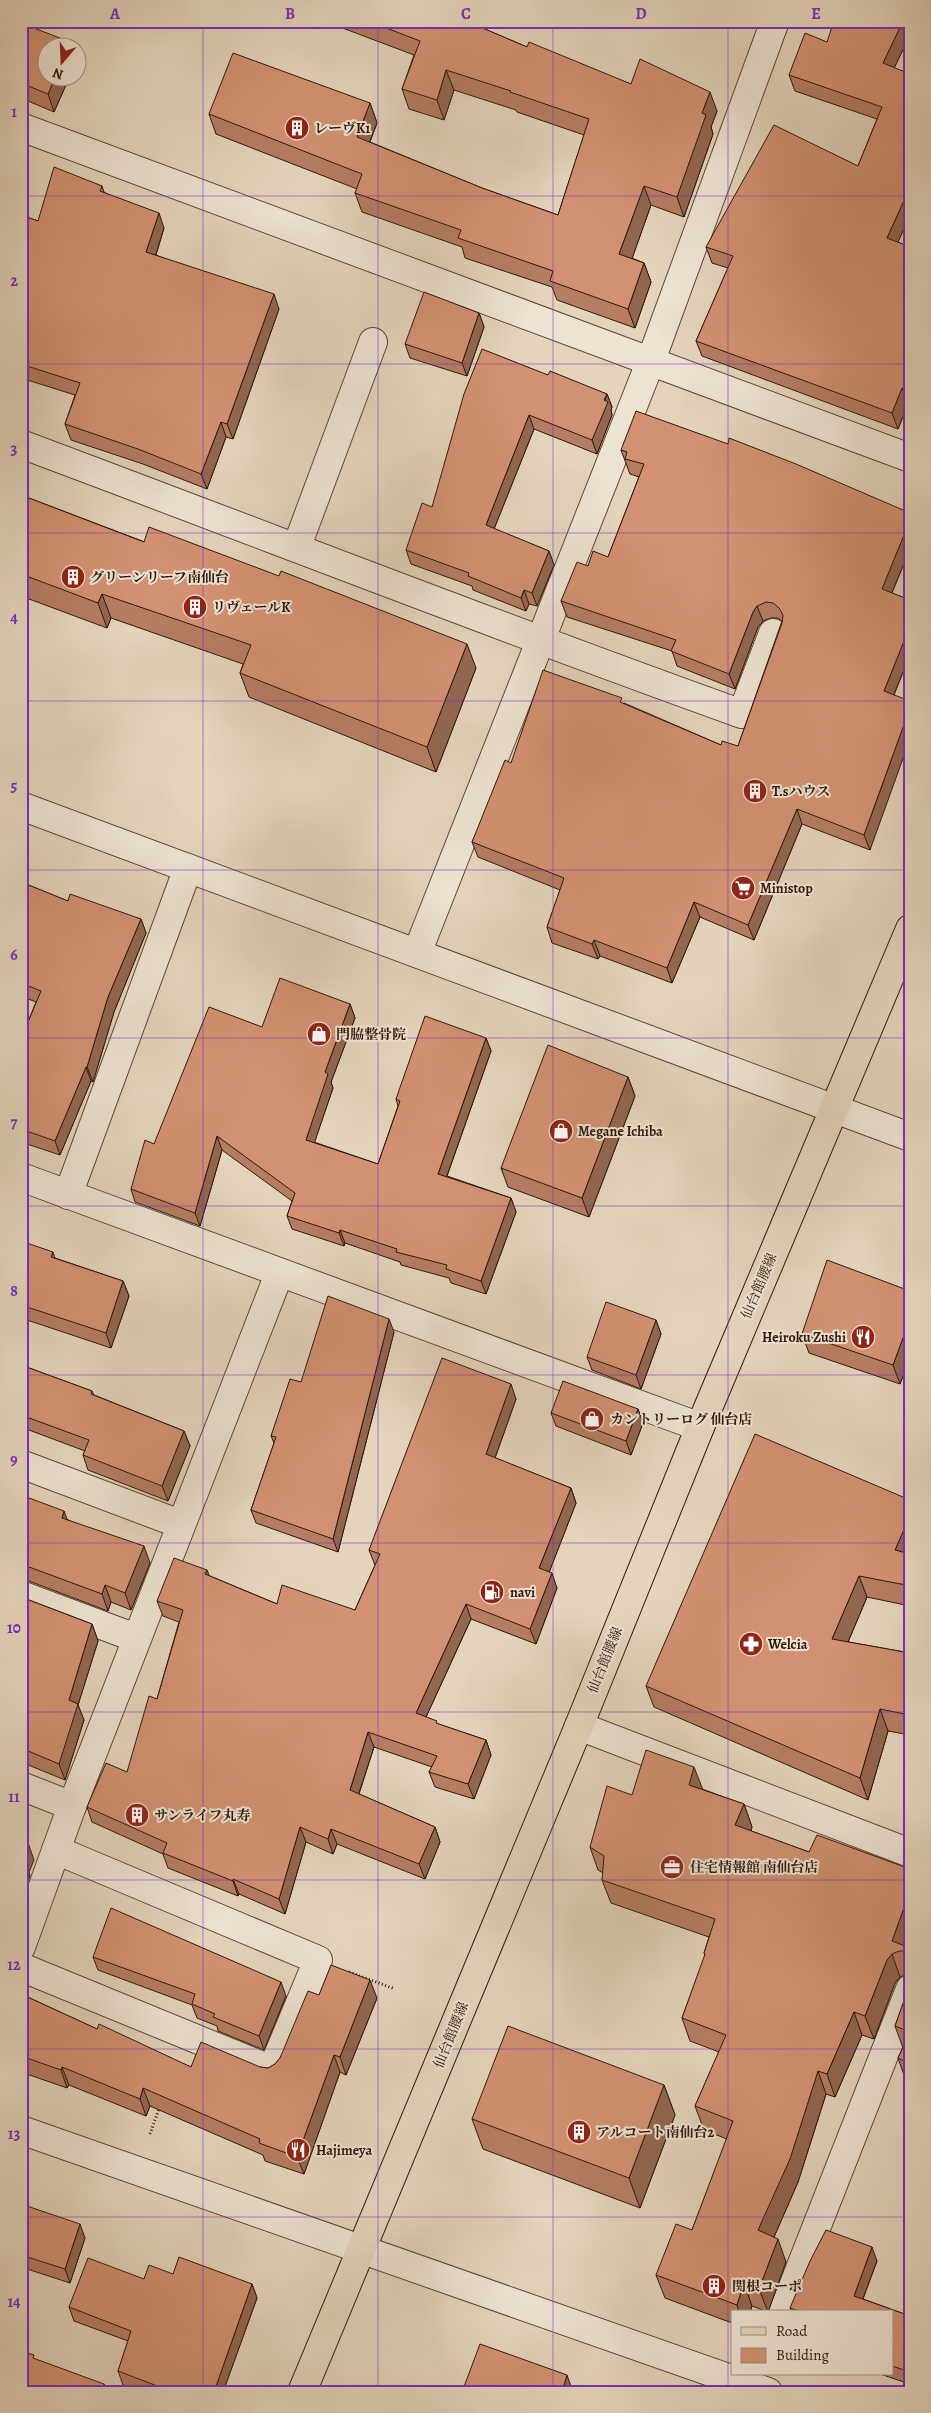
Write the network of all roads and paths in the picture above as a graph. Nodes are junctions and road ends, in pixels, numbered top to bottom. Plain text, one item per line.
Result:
1 (775, 21) edge
2 (21, 127) edge
3 (373, 342) dead end
4 (650, 363) junction
5 (21, 444) edge
6 (910, 458) edge
7 (297, 546) junction
8 (773, 633) dead end
9 (539, 642) junction
10 (21, 806) edge
11 (188, 868) junction
12 (910, 929) edge
13 (417, 954) junction
14 (835, 1108) junction
15 (910, 1137) edge
16 (21, 1177) edge
17 (68, 1195) junction
18 (279, 1274) junction
19 (700, 1427) junction
20 (21, 1464) edge
21 (180, 1524) junction
22 (21, 1595) edge
23 (136, 1638) junction
24 (579, 1726) junction
25 (21, 1786) edge
26 (72, 1806) junction
27 (56, 1850) junction
28 (910, 1853) edge
29 (21, 1947) edge
30 (318, 1960) junction
31 (21, 1968) edge
32 (395, 1989) dead end
33 (910, 1989) edge
34 (163, 2098) edge
35 (21, 2130) edge
36 (150, 2134) dead end
37 (361, 2250) junction
38 (784, 2310) edge
39 (758, 2386) edge
40 (302, 2392) edge

1 - 4 street
2 - 4 street
3 - 7 street
4 - 6 street
4 - 9 street
5 - 7 street
7 - 9 street
8 - 9 street
9 - 13 street
10 - 11 street
11 - 13 street
11 - 17 street
12 - 14 main road, 仙台館腰線
13 - 14 street
14 - 15 street
14 - 19 main road, 仙台館腰線
16 - 17 street
17 - 18 street
18 - 19 street
18 - 21 street
19 - 24 main road, 仙台館腰線
20 - 21 street
21 - 23 street
22 - 23 street
23 - 26 street
24 - 28 street
24 - 37 main road, 仙台館腰線
25 - 26 street
26 - 27 street
27 - 29 street
27 - 30 street
30 - 31 street
30 - 32 path
33 - 38 street
34 - 36 path
35 - 37 street
37 - 39 street
37 - 40 main road, 仙台館腰線

